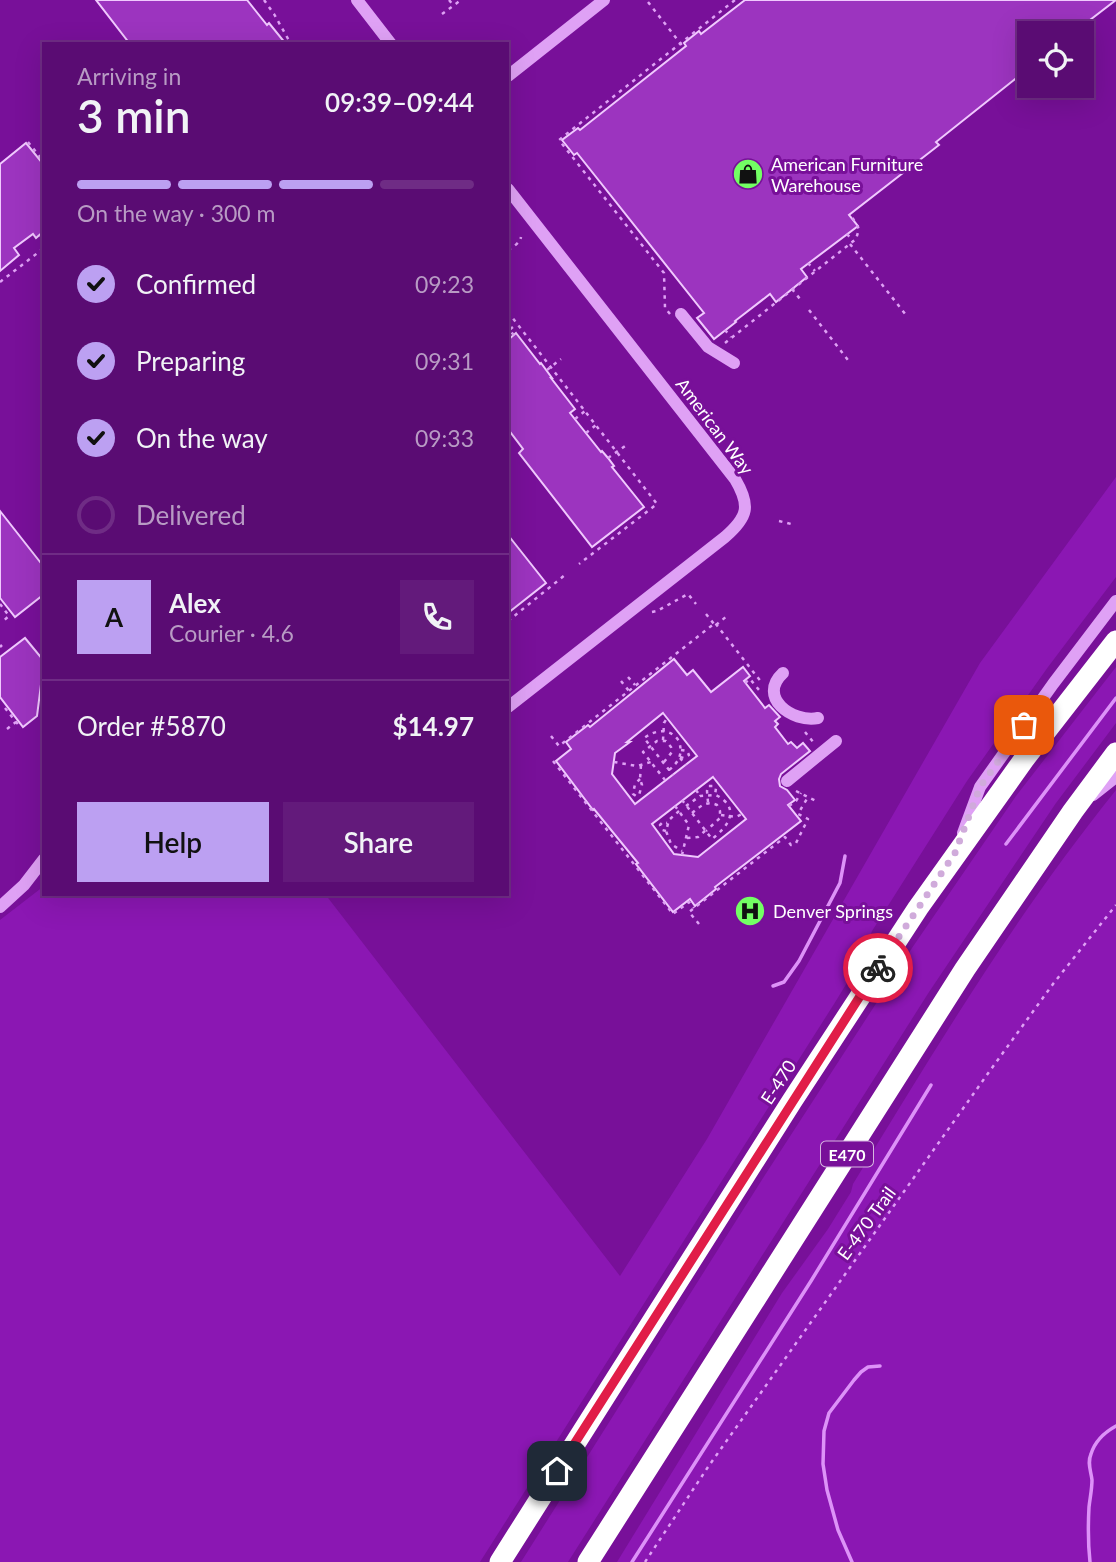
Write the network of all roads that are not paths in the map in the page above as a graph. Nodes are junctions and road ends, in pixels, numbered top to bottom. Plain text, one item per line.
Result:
1 (357, 0) edge
2 (604, 0) edge
3 (389, 42) edge
4 (509, 75) edge
5 (509, 190) edge
6 (677, 316) road end
7 (734, 363) dead end
8 (1116, 601) edge
9 (1116, 641) edge
10 (783, 673) dead end
11 (509, 706) edge
12 (818, 718) dead end
13 (836, 741) dead end
14 (1116, 753) edge
15 (1116, 777) edge
16 (788, 784) road end
17 (1073, 811) junction
18 (955, 853) junction
19 (42, 862) edge
20 (0, 908) edge
21 (500, 1562) edge
22 (588, 1562) edge

1 - 3 street
2 - 4 street
5 - 11 street, American Way
6 - 7 street
8 - 18 street
9 - 18 highway, E-470
10 - 12 street
13 - 16 street
14 - 17 highway, E470
15 - 17 street
17 - 22 highway, E470
18 - 21 highway, E-470
19 - 20 street

